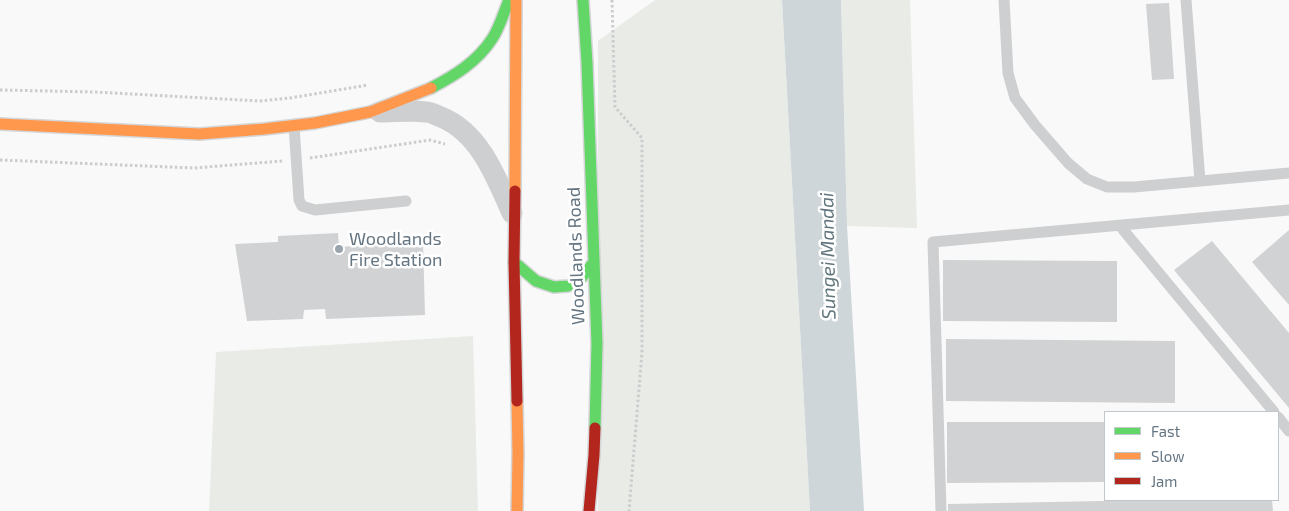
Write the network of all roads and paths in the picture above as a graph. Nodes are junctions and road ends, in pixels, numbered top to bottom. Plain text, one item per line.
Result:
1 (509, 0) edge
2 (516, 0) edge
3 (584, 0) edge
4 (612, 0) edge
5 (1004, 0) edge
6 (1186, 0) edge
7 (374, 83) dead end
8 (0, 90) edge
9 (370, 112) junction
10 (0, 124) edge
11 (294, 126) junction
12 (1289, 173) edge
13 (1200, 181) junction
14 (406, 201) dead end
15 (1289, 210) edge
16 (514, 218) junction
17 (1120, 226) junction
18 (514, 262) junction
19 (594, 262) junction
20 (1273, 411) edge
21 (1279, 418) edge
22 (1289, 431) edge
23 (517, 511) edge
24 (589, 511) edge
25 (628, 511) edge
26 (941, 511) edge

1 - 9 main road
2 - 16 main road
3 - 19 main road, Woodlands Road
4 - 25 path
5 - 13 lane
6 - 13 lane
7 - 8 path
9 - 11 main road
9 - 16 street
10 - 11 main road
11 - 14 lane
12 - 13 lane
15 - 17 lane
16 - 18 main road
17 - 20 lane
17 - 26 lane
18 - 19 main road
18 - 23 main road
19 - 24 main road, Woodlands Road
21 - 22 lane

